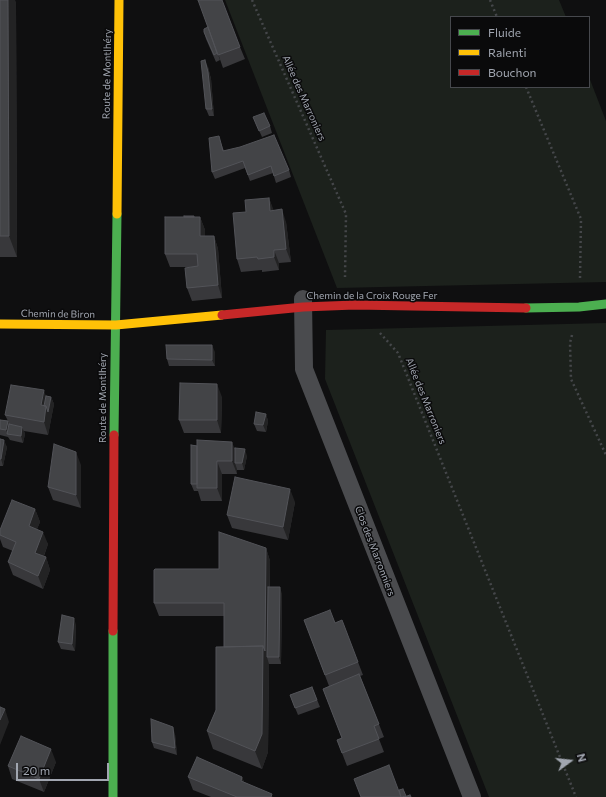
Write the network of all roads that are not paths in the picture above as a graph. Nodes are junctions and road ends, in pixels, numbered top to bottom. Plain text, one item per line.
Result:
1 (119, 0) edge
2 (303, 303) junction
3 (606, 304) edge
4 (0, 324) edge
5 (116, 325) junction
6 (113, 797) edge
7 (472, 797) edge

1 - 5 main road, Route de Montlhéry
2 - 3 main road, Chemin de la Croix Rouge Fer
2 - 5 main road, Chemin de la Croix Rouge Fer
2 - 7 lane, Clos des Marronniers
4 - 5 main road, Chemin de Biron
5 - 6 main road, Route de Montlhéry

